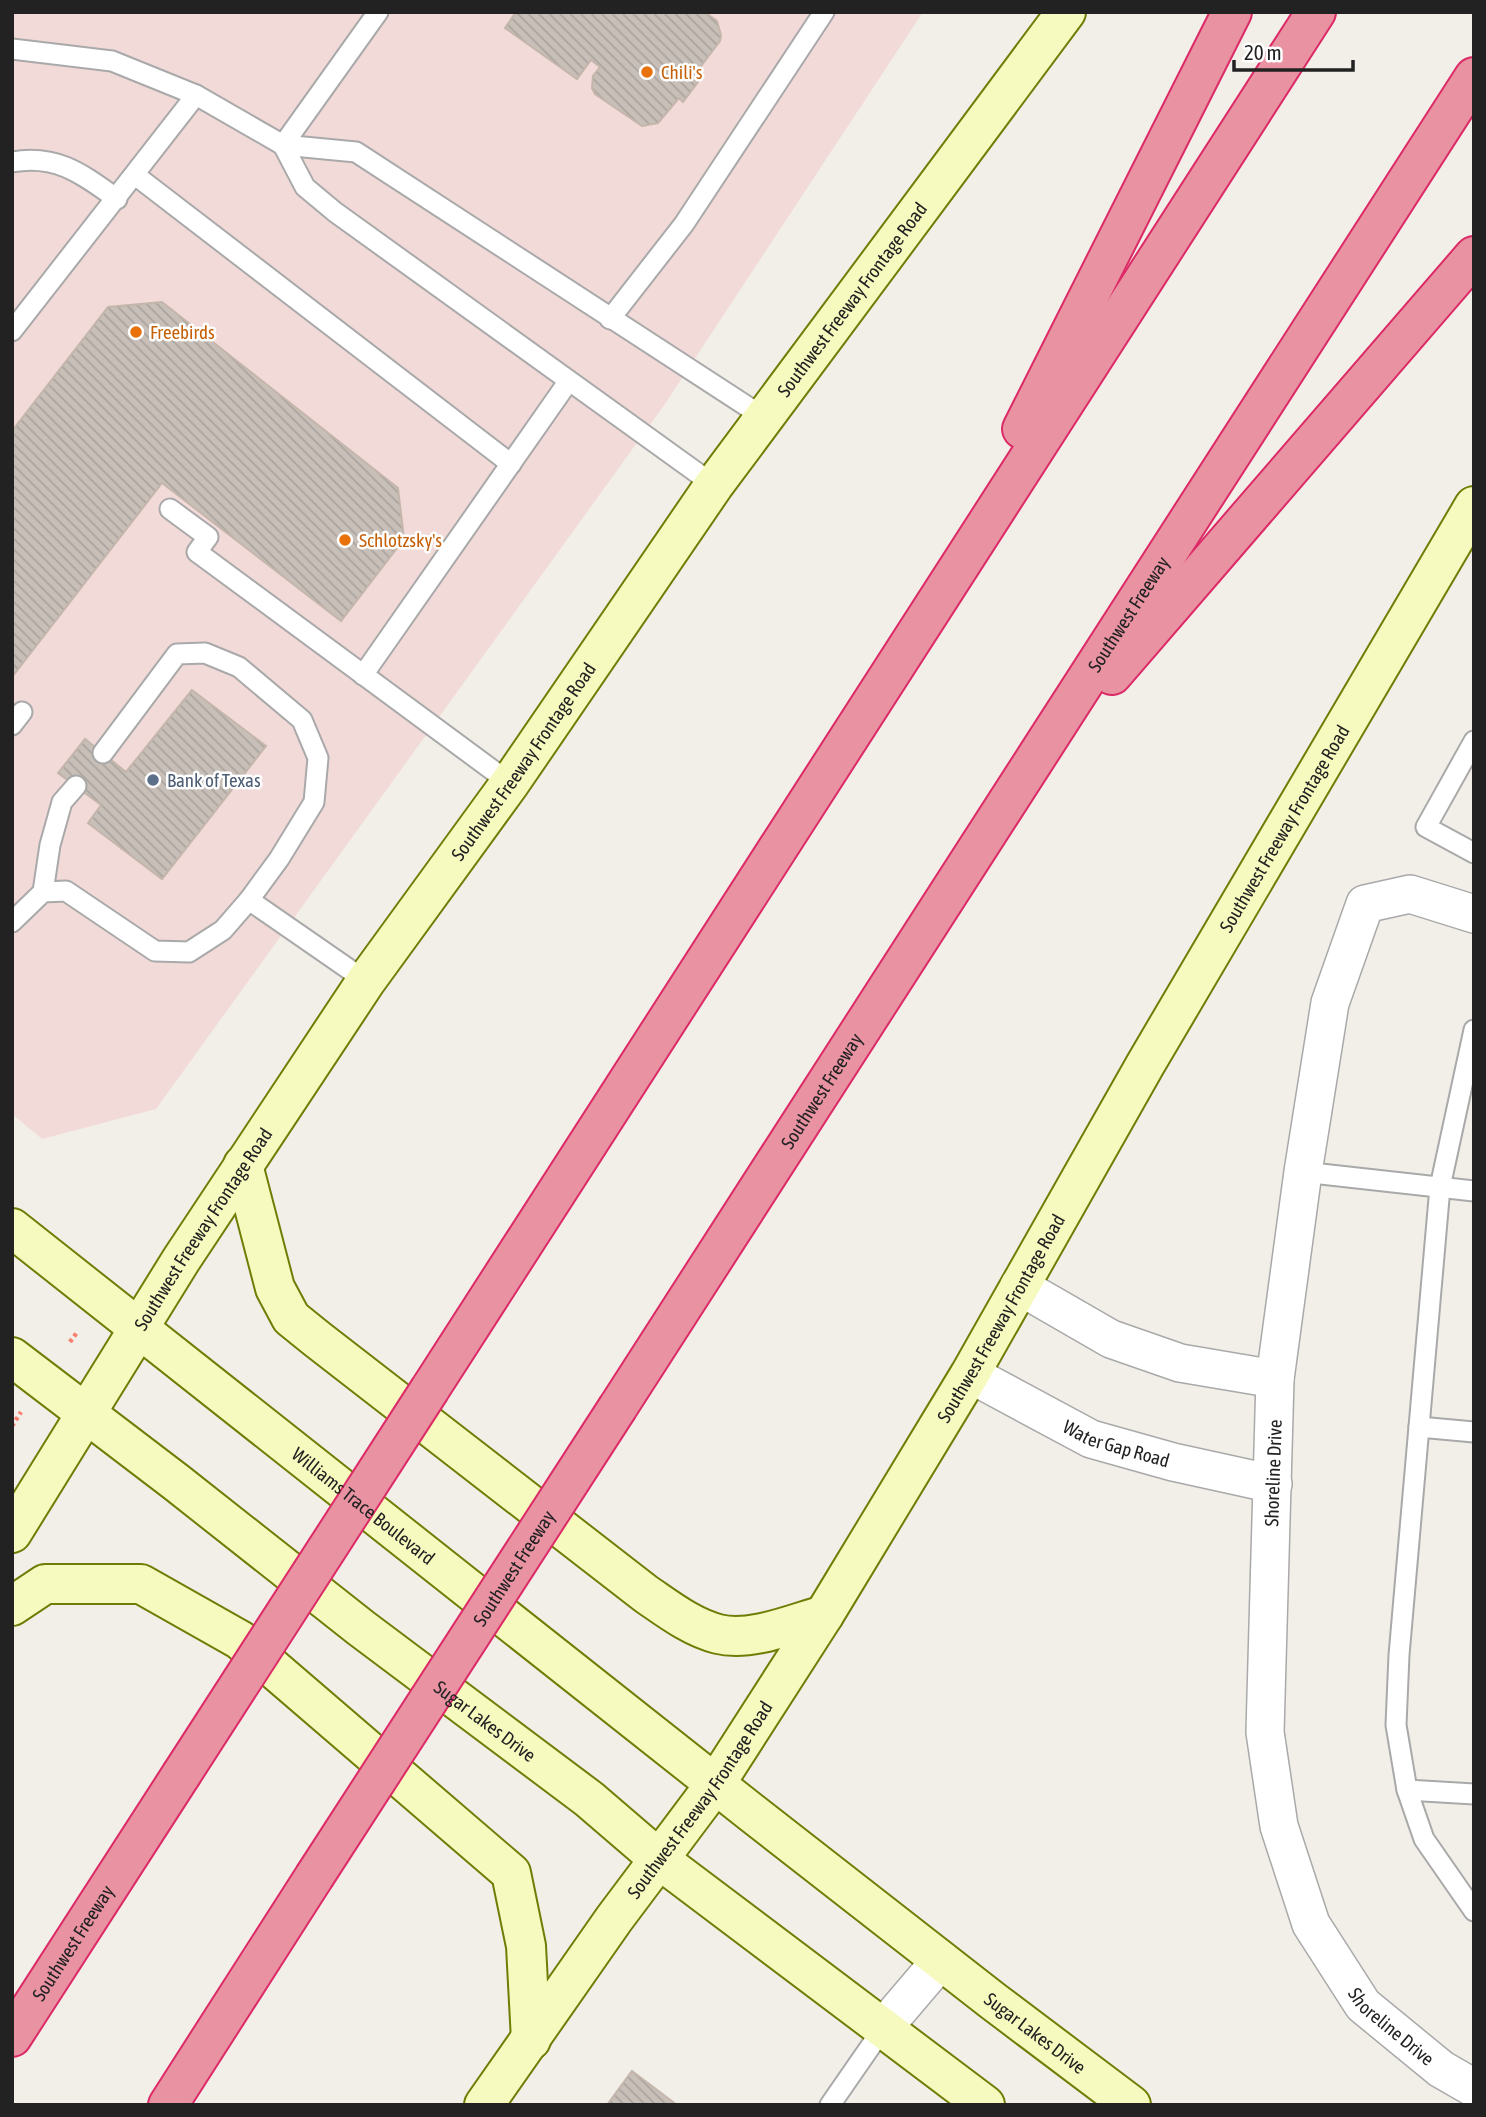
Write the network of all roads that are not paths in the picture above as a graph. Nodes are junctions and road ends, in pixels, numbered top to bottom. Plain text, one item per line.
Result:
1 (378, 12) edge
2 (824, 12) edge
3 (1066, 12) edge
4 (1232, 12) edge
5 (1316, 12) edge
6 (12, 49) edge
7 (1474, 77) edge
8 (196, 95) junction
9 (283, 145) junction
10 (12, 163) edge
11 (135, 175) junction
12 (117, 199) junction
13 (1474, 256) edge
14 (610, 319) junction
15 (12, 331) edge
16 (568, 382) junction
17 (765, 418) junction
18 (511, 464) junction
19 (714, 485) junction
20 (1474, 506) edge
21 (170, 509) dead end
22 (931, 610) junction
23 (363, 675) junction
24 (1474, 740) edge
25 (103, 753) dead end
26 (1020, 782) junction
27 (510, 783) junction
28 (76, 786) dead end
29 (1474, 853) edge
30 (43, 892) junction
31 (249, 900) junction
32 (1474, 914) edge
33 (12, 922) edge
34 (366, 981) junction
35 (1474, 1030) edge
36 (243, 1165) junction
37 (1303, 1172) junction
38 (1440, 1187) junction
39 (1474, 1191) edge
40 (12, 1228) edge
41 (1019, 1286) junction
42 (140, 1330) junction
43 (12, 1357) edge
44 (970, 1374) junction
45 (1275, 1379) junction
46 (86, 1413) junction
47 (1419, 1427) junction
48 (1474, 1432) edge
49 (1273, 1484) junction
50 (13, 1528) edge
51 (12, 1606) edge
52 (824, 1615) junction
53 (716, 1783) junction
54 (1407, 1790) junction
55 (1474, 1794) edge
56 (660, 1860) junction
57 (1474, 1911) edge
58 (941, 1960) junction
59 (884, 2027) junction
60 (12, 2037) edge
61 (531, 2040) junction
62 (1474, 2088) edge
63 (168, 2105) edge
64 (484, 2105) edge
65 (830, 2105) edge
66 (985, 2105) edge
67 (1131, 2105) edge

1 - 9 lane
2 - 14 lane
3 - 17 main road, Southwest Freeway Frontage Road
4 - 22 highway
5 - 22 highway, Southwest Freeway
6 - 8 lane
7 - 26 highway, Southwest Freeway
8 - 9 lane
8 - 11 lane
9 - 14 lane
9 - 16 lane
10 - 12 lane
11 - 12 lane
11 - 18 lane
12 - 15 lane
13 - 26 highway
14 - 17 lane
16 - 18 lane
16 - 19 lane
17 - 19 main road, Southwest Freeway Frontage Road
18 - 23 lane
19 - 27 main road, Southwest Freeway Frontage Road
20 - 41 main road, Southwest Freeway Frontage Road
21 - 23 lane
22 - 60 highway, Southwest Freeway, bridge
23 - 27 lane
24 - 29 lane
25 - 31 lane
26 - 63 highway, Southwest Freeway, bridge
27 - 34 main road, Southwest Freeway Frontage Road
28 - 30 lane
30 - 31 lane
30 - 33 lane
31 - 34 lane
32 - 37 street, Shoreline Drive
34 - 36 main road, Southwest Freeway Frontage Road
35 - 38 lane
36 - 42 main road, Southwest Freeway Frontage Road
36 - 52 main road
37 - 38 lane
37 - 45 street, Shoreline Drive
38 - 39 lane
38 - 47 lane
40 - 42 main road, Williams Trace Boulevard
41 - 44 main road, Southwest Freeway Frontage Road
41 - 45 street
42 - 46 main road, Southwest Freeway Frontage Road
42 - 53 main road, Williams Trace Boulevard
43 - 46 main road
44 - 49 street, Water Gap Road
44 - 52 main road, Southwest Freeway Frontage Road
45 - 49 street, Shoreline Drive
46 - 50 main road, Southwest Freeway Frontage Road
46 - 56 main road, Sugar Lakes Drive
47 - 48 lane
47 - 54 lane
49 - 62 street, Shoreline Drive
51 - 61 main road
52 - 53 main road, Southwest Freeway Frontage Road
53 - 56 main road, Southwest Freeway Frontage Road
53 - 58 main road, Sugar Lakes Drive
54 - 55 lane
54 - 57 lane
56 - 59 main road, Sugar Lakes Drive
56 - 61 main road, Southwest Freeway Frontage Road
58 - 59 street
58 - 67 main road, Sugar Lakes Drive
59 - 65 lane
59 - 66 main road, Sugar Lakes Drive
61 - 64 main road, Southwest Freeway Frontage Road

